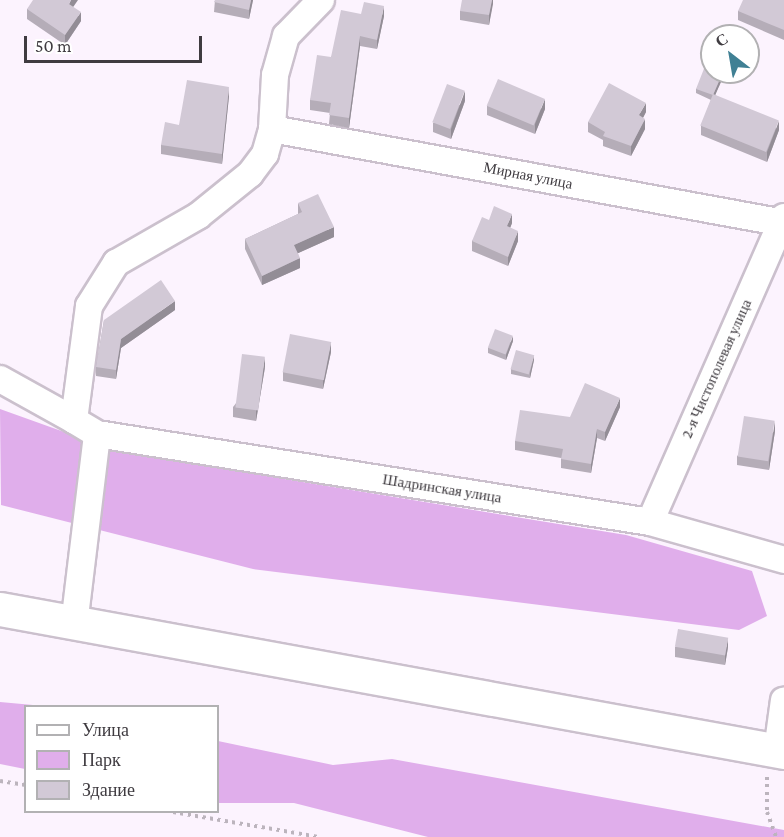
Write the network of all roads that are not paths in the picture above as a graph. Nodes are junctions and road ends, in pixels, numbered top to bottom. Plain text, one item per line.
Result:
1 (321, 0) edge
2 (272, 129) junction
3 (783, 221) edge
4 (0, 379) edge
5 (74, 420) junction
6 (97, 434) junction
7 (650, 522) junction
8 (784, 560) edge
9 (0, 609) edge
10 (74, 625) junction
11 (784, 700) edge
12 (781, 752) edge

1 - 2 street
2 - 3 street, Мирная улица
2 - 5 street
3 - 7 street, 2-я Чистополевая улица
4 - 5 street
5 - 6 street
6 - 7 street, Шадринская улица
6 - 10 street
7 - 8 street, Шадринская улица
9 - 10 main road
10 - 12 main road
11 - 12 street

